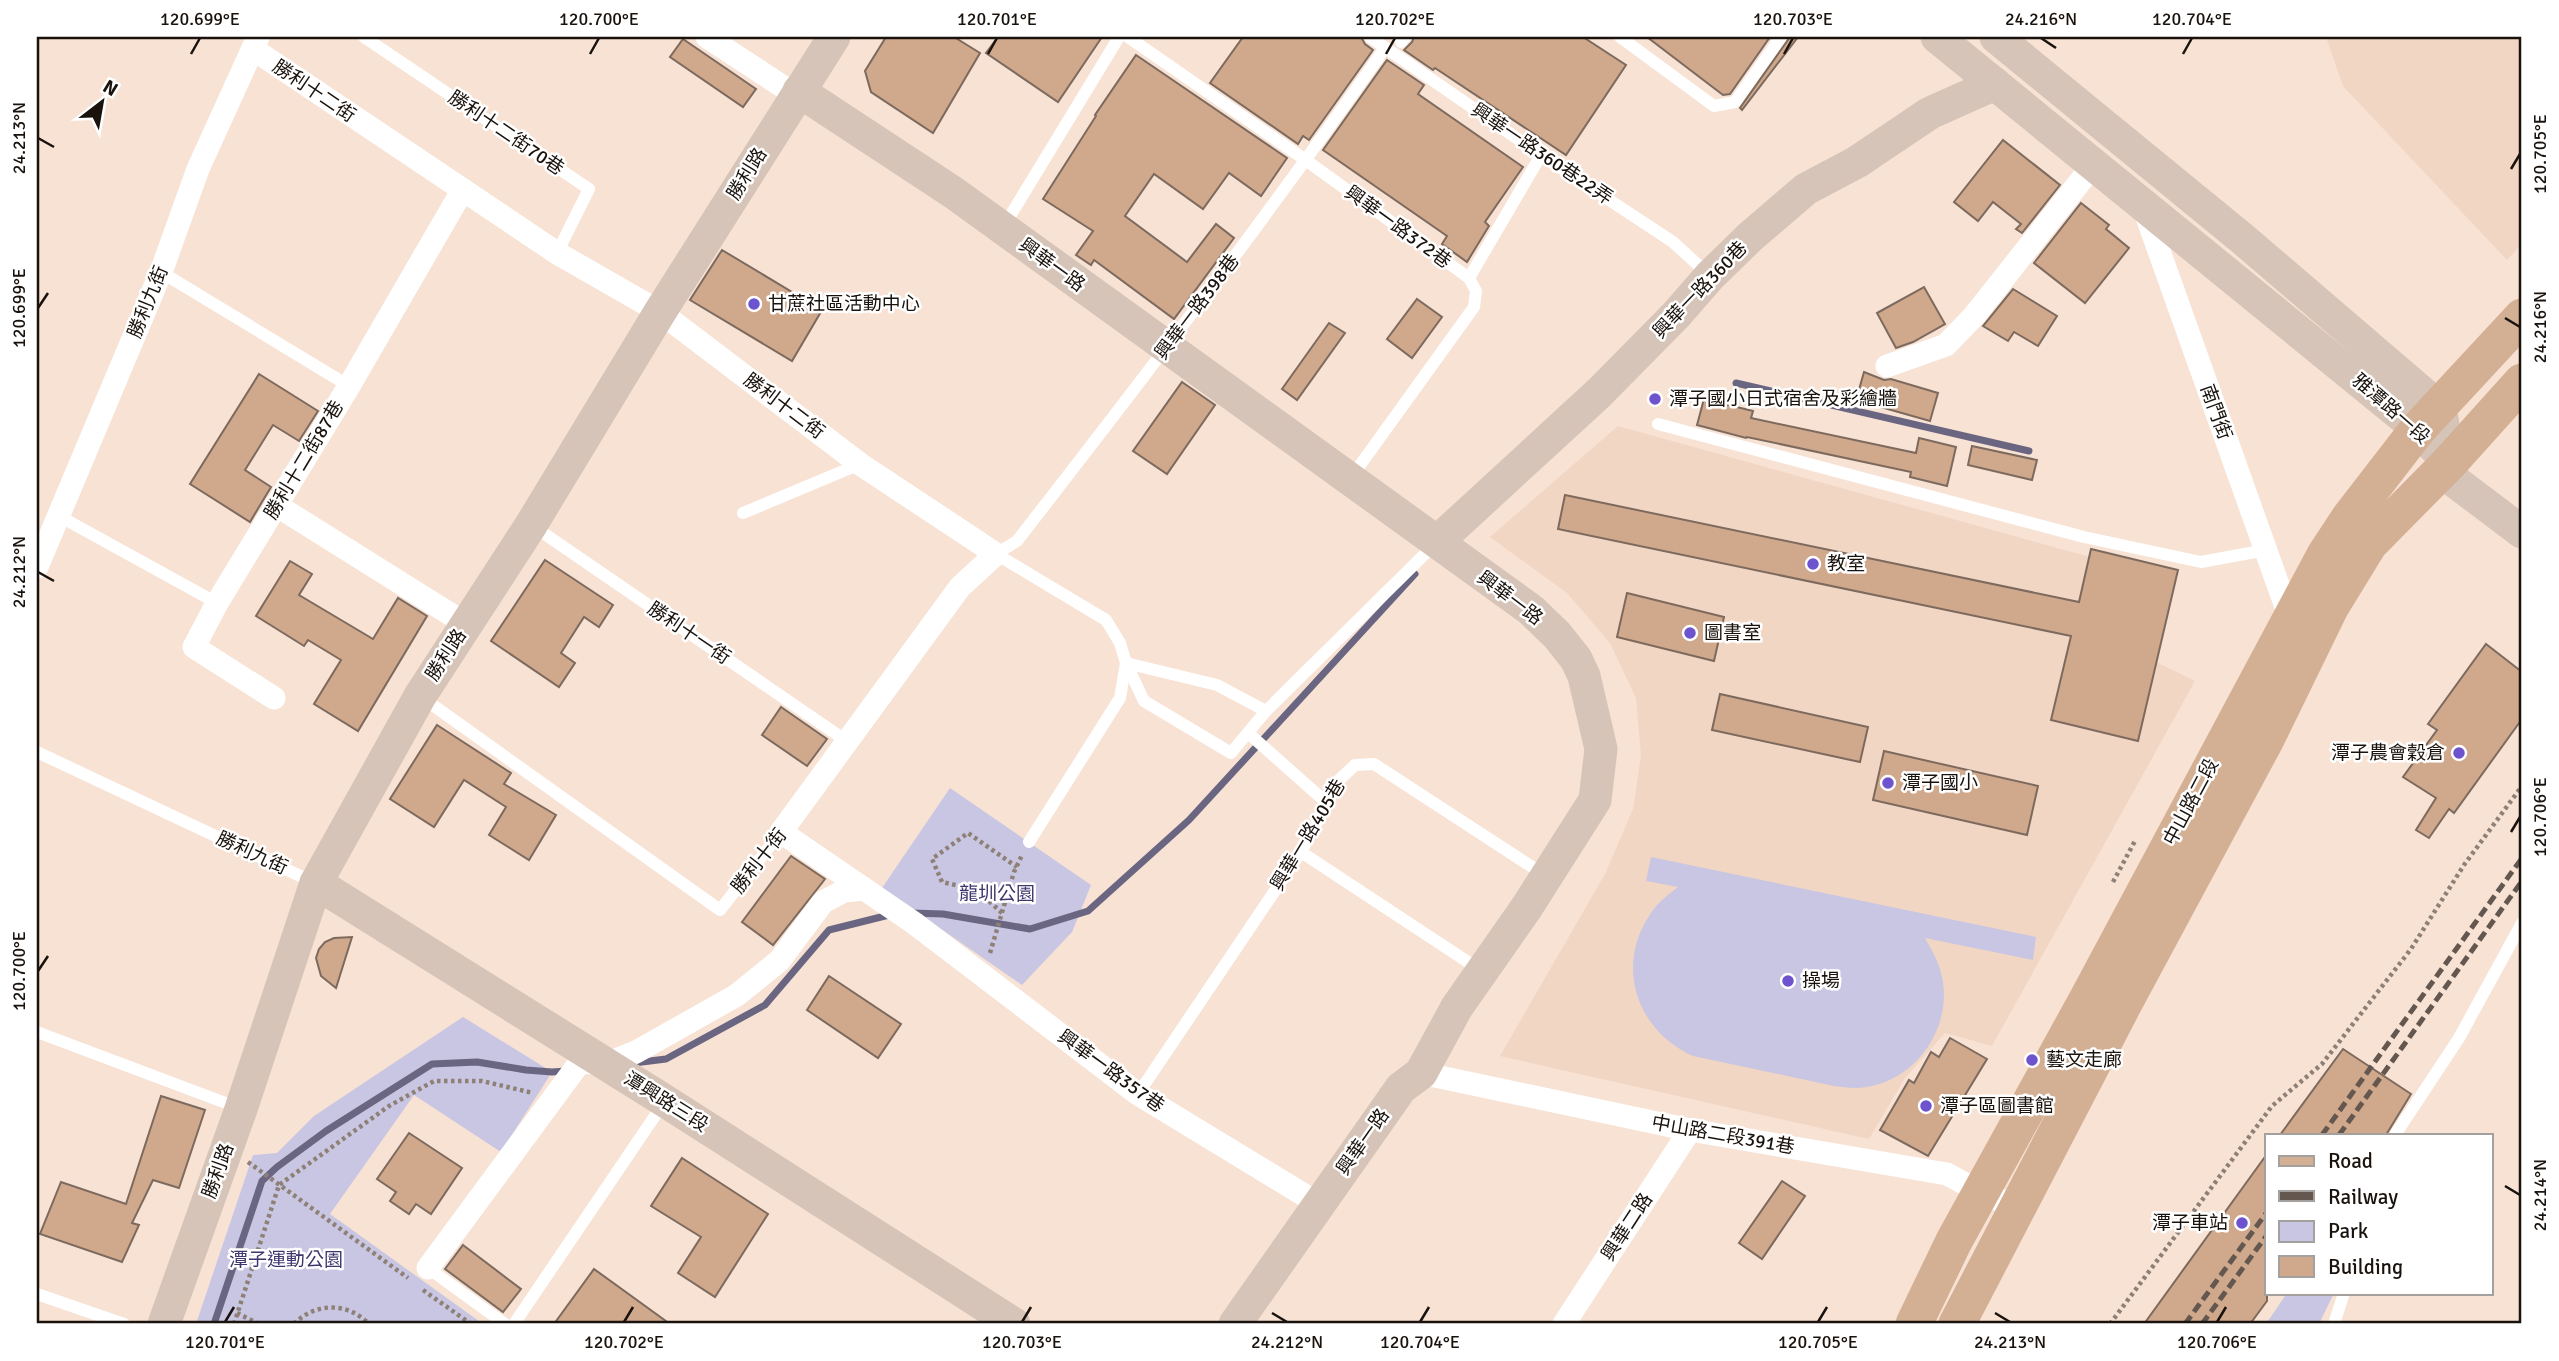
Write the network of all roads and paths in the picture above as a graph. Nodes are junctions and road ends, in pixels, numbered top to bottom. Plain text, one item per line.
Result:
1 (364, 37) edge
2 (707, 37) edge
3 (834, 37) edge
4 (1119, 37) edge
5 (1128, 37) edge
6 (1370, 37) edge
7 (1620, 37) edge
8 (1781, 37) edge
9 (1937, 37) edge
10 (2006, 39) edge
11 (255, 43) edge
12 (1385, 48) junction
13 (1995, 84) junction
14 (799, 91) junction
15 (1541, 155) junction
16 (1307, 161) junction
17 (2094, 164) junction
18 (462, 191) junction
19 (2142, 203) junction
20 (1002, 229) junction
21 (557, 253) junction
22 (161, 272) junction
23 (1710, 276) junction
24 (1469, 278) junction
25 (660, 312) junction
26 (2522, 317) edge
27 (1167, 348) junction
28 (1887, 366) dead end
29 (2522, 382) edge
30 (349, 386) junction
31 (2429, 418) junction
32 (1658, 424) dead end
33 (2449, 463) junction
34 (860, 464) junction
35 (1350, 479) junction
36 (276, 505) junction
37 (743, 513) dead end
38 (59, 516) junction
39 (531, 525) junction
40 (2522, 533) edge
41 (1438, 541) junction
42 (2266, 550) junction
43 (996, 554) junction
44 (37, 567) edge
45 (217, 603) junction
46 (2291, 621) junction
47 (466, 624) junction
48 (1126, 663) junction
49 (420, 696) junction
50 (274, 698) dead end
51 (1266, 711) junction
52 (1252, 736) junction
53 (848, 741) junction
54 (37, 752) edge
55 (2522, 786) edge
56 (1327, 803) junction
57 (781, 832) junction
58 (2136, 839) dead end
59 (1028, 842) joint
60 (1301, 852) junction
61 (1017, 867) junction
62 (1547, 876) junction
63 (2113, 882) dead end
64 (316, 883) junction
65 (865, 889) junction
66 (1002, 913) junction
67 (2522, 923) edge
68 (996, 934) dead end
69 (1474, 966) dead end
70 (37, 1032) edge
71 (602, 1066) junction
72 (1421, 1073) junction
73 (559, 1090) junction
74 (1138, 1094) junction
75 (665, 1101) junction
76 (241, 1109) junction
77 (1690, 1130) junction
78 (2396, 1134) edge
79 (258, 1170) dead end
80 (278, 1184) junction
81 (1982, 1193) junction
82 (1319, 1204) junction
83 (2019, 1208) junction
84 (428, 1268) joint
85 (37, 1294) edge
86 (2344, 1294) edge
87 (237, 1314) junction
88 (1574, 1321) edge
89 (124, 1324) edge
90 (163, 1324) edge
91 (234, 1324) edge
92 (259, 1324) edge
93 (294, 1324) edge
94 (369, 1324) edge
95 (471, 1324) edge
96 (505, 1324) edge
97 (514, 1324) edge
98 (1014, 1324) edge
99 (1235, 1324) edge
100 (1914, 1324) edge
101 (1957, 1324) edge
102 (2110, 1324) edge
103 (2334, 1324) edge

1 - 21 lane, 勝利十二街70巷
2 - 14 street
3 - 14 street, 勝利路
4 - 20 lane
5 - 16 lane, 興華一路372巷
6 - 12 lane, 興華一路360巷22弄
7 - 8 lane
9 - 13 street, 雅潭路一段
10 - 13 street
10 - 31 street, 雅潭路一段
11 - 18 street, 勝利十二街
11 - 22 street, 勝利九街
12 - 15 lane, 興華一路360巷22弄
12 - 16 lane, 興華一路398巷
13 - 17 street, 雅潭路一段
13 - 23 street, 興華一路360巷
14 - 20 street, 興華一路
14 - 25 street, 勝利路
15 - 23 lane, 興華一路360巷22弄
15 - 24 lane
16 - 24 lane, 興華一路372巷
16 - 27 lane, 興華一路398巷
17 - 19 street, 雅潭路一段
17 - 28 street
18 - 21 street, 勝利十二街
18 - 30 street, 勝利十二街87巷
19 - 31 street, 雅潭路一段
19 - 42 street, 南門街
20 - 27 street, 興華一路
21 - 25 street, 勝利十二街
22 - 30 lane
22 - 38 street, 勝利九街
23 - 41 street, 興華一路360巷
24 - 35 lane, 興華一路372巷
25 - 34 street, 勝利十二街
25 - 39 street, 勝利路
26 - 31 main road, 中山路二段
27 - 35 street, 興華一路
27 - 43 lane, 興華一路398巷
29 - 33 main road, 中山路二段
30 - 36 street, 勝利十二街87巷
31 - 33 street, 雅潭路一段
31 - 46 main road, 中山路二段
32 - 42 lane
33 - 40 street, 雅潭路一段
33 - 83 main road, 中山路二段
34 - 37 lane
34 - 43 street, 勝利十二街
35 - 41 street, 興華一路
36 - 45 street, 勝利十二街87巷
36 - 47 street
38 - 44 street, 勝利九街
38 - 45 lane
39 - 47 street, 勝利路
39 - 53 lane, 勝利十一街
41 - 51 lane
41 - 62 street, 興華一路
42 - 46 street, 南門街
43 - 48 lane, 勝利十二街
43 - 53 street, 勝利十街
45 - 50 street, 勝利十二街87巷
46 - 81 main road, 中山路二段
47 - 49 street, 勝利路
48 - 51 lane
48 - 52 lane, 勝利十二街
48 - 59 lane
49 - 57 lane, 勝利十街
49 - 64 street, 勝利路
51 - 52 lane
52 - 56 lane
53 - 57 street, 勝利十街
54 - 64 lane, 勝利九街
55 - 102 path
56 - 60 lane, 興華一路405巷
56 - 62 lane, 興華一路405巷
57 - 65 street
58 - 63 path
59 - 61 path
60 - 69 lane
60 - 74 lane, 興華一路405巷
61 - 66 path
61 - 66 path
62 - 72 street, 興華一路
64 - 71 street, 潭興路三段
64 - 76 street, 勝利路
65 - 71 street
65 - 74 street, 興華一路357巷
66 - 68 path
67 - 78 lane
70 - 76 lane
71 - 73 street
71 - 75 street, 潭興路三段
72 - 77 street, 中山路二段391巷
72 - 82 street, 興華一路
73 - 80 path
73 - 84 street
74 - 82 street, 興華一路357巷
75 - 97 lane
75 - 98 street, 潭興路三段
76 - 90 street, 勝利路
77 - 81 street, 中山路二段391巷
77 - 88 street, 興華二路
79 - 80 path
80 - 87 path
80 - 95 path
81 - 83 street, 中山路二段391巷
81 - 100 main road, 中山路二段
82 - 99 street, 興華一路
83 - 101 main road, 中山路二段
84 - 96 lane
85 - 89 lane
86 - 103 lane
87 - 91 path
87 - 92 path
93 - 94 path

